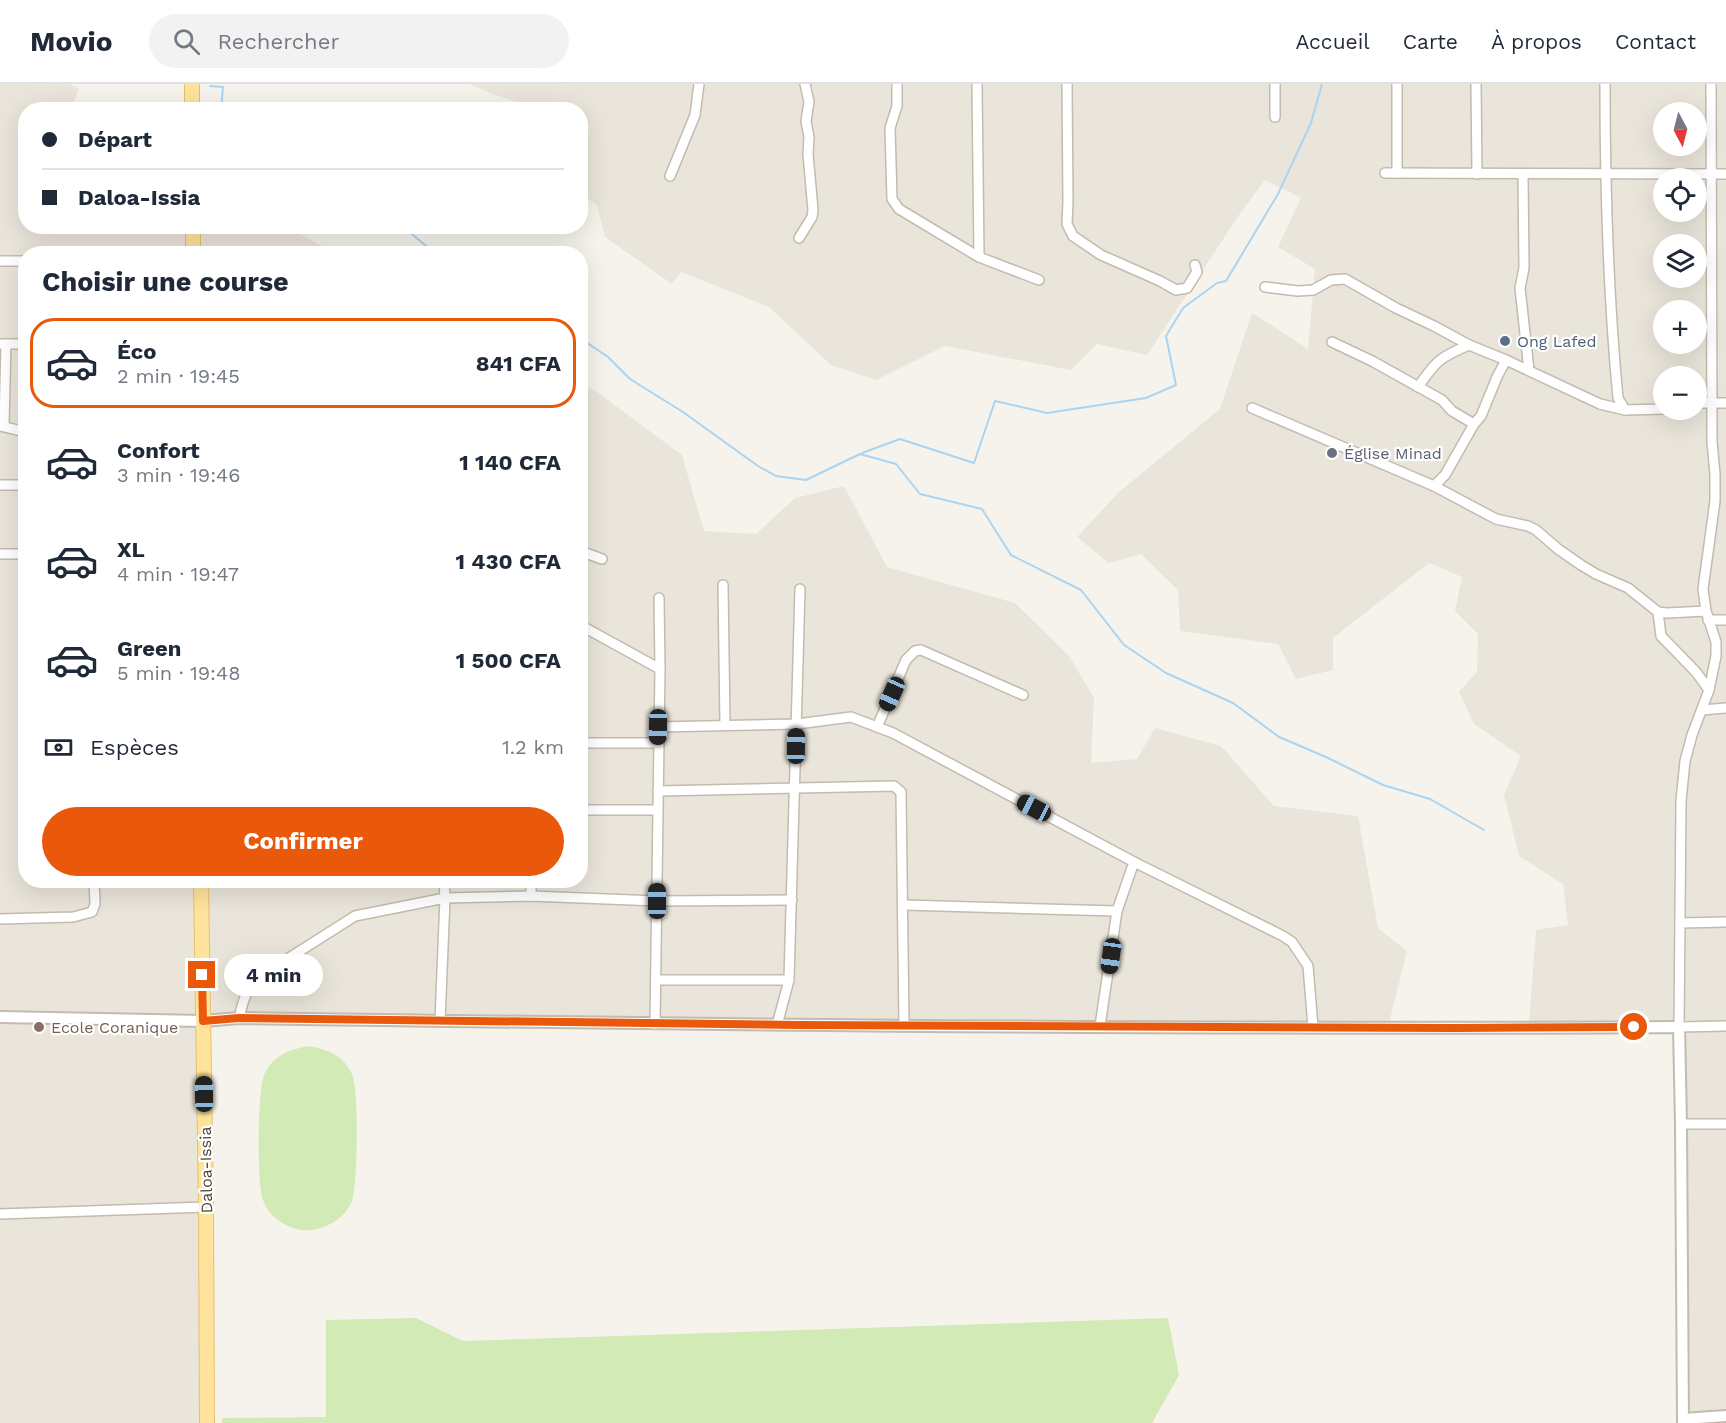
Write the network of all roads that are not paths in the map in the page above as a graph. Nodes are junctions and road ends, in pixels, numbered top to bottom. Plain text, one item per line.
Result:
1 (192, 84) edge
2 (699, 84) edge
3 (805, 84) edge
4 (897, 84) edge
5 (977, 84) edge
6 (1067, 84) edge
7 (1275, 84) edge
8 (1397, 84) edge
9 (1476, 84) edge
10 (1605, 84) edge
11 (1711, 84) edge
12 (192, 102) edge
13 (1275, 117) dead end
14 (1385, 173) dead end
15 (1397, 173) junction
16 (1477, 174) junction
17 (1523, 174) junction
18 (1605, 174) junction
19 (1711, 174) junction
20 (1726, 174) edge
21 (670, 177) dead end
22 (799, 238) dead end
23 (979, 257) junction
24 (0, 261) edge
25 (18, 261) edge
26 (1195, 265) dead end
27 (1039, 280) dead end
28 (1265, 287) dead end
29 (1332, 342) dead end
30 (3, 344) edge
31 (1469, 345) junction
32 (1506, 360) junction
33 (1529, 370) junction
34 (1418, 387) junction
35 (1707, 403) edge
36 (1713, 403) junction
37 (1726, 403) edge
38 (1252, 408) dead end
39 (1653, 409) edge
40 (1625, 410) junction
41 (1474, 424) junction
42 (2, 426) edge
43 (18, 430) edge
44 (0, 485) edge
45 (18, 485) edge
46 (1434, 486) junction
47 (0, 554) edge
48 (18, 554) edge
49 (588, 554) edge
50 (602, 559) dead end
51 (723, 585) dead end
52 (800, 589) dead end
53 (659, 598) dead end
54 (1658, 612) junction
55 (1707, 615) junction
56 (1726, 620) edge
57 (588, 629) edge
58 (660, 669) junction
59 (1709, 690) junction
60 (1023, 694) dead end
61 (1726, 708) edge
62 (1702, 710) junction
63 (797, 724) junction
64 (725, 725) junction
65 (658, 727) junction
66 (877, 727) junction
67 (588, 743) edge
68 (658, 743) junction
69 (796, 789) junction
70 (658, 790) junction
71 (588, 810) edge
72 (657, 810) junction
73 (1134, 861) junction
74 (94, 888) edge
75 (201, 888) edge
76 (444, 888) edge
77 (531, 888) edge
78 (531, 896) junction
79 (445, 898) junction
80 (792, 900) junction
81 (657, 901) junction
82 (904, 905) junction
83 (1117, 911) junction
84 (0, 919) edge
85 (1726, 922) edge
86 (1680, 923) junction
87 (656, 980) junction
88 (789, 980) junction
89 (0, 1017) edge
90 (239, 1018) junction
91 (203, 1021) junction
92 (440, 1021) junction
93 (655, 1024) junction
94 (777, 1025) junction
95 (904, 1025) junction
96 (1100, 1026) junction
97 (1726, 1026) edge
98 (1313, 1027) junction
99 (1679, 1027) junction
100 (1681, 1124) junction
101 (1726, 1124) edge
102 (206, 1207) junction
103 (0, 1214) edge
104 (1726, 1416) edge
105 (1683, 1421) edge
106 (207, 1423) edge

1 - 12 main road
2 - 21 street
3 - 22 street
4 - 23 street
5 - 23 street
6 - 26 street
7 - 13 street
8 - 15 street
9 - 16 street
10 - 18 street
11 - 19 street
14 - 15 street
15 - 16 street
16 - 17 street
17 - 18 street
17 - 33 street
18 - 19 street
18 - 40 street
19 - 20 street
19 - 36 street
23 - 27 street
24 - 25 street
28 - 31 street
29 - 34 street
30 - 42 street
31 - 32 street
31 - 34 street
32 - 33 street
32 - 41 street
33 - 40 street
34 - 41 street
35 - 36 street
36 - 37 street
36 - 55 street
38 - 46 street
39 - 40 street
41 - 46 street
42 - 43 street
44 - 45 street
46 - 54 street
47 - 48 street
49 - 50 street
51 - 64 street
52 - 63 street
53 - 58 street
54 - 55 street
54 - 59 street
55 - 56 street
55 - 59 street
57 - 58 street
58 - 65 street
59 - 62 street
60 - 66 street
61 - 62 street
62 - 86 street
63 - 64 street
63 - 66 street
63 - 69 street
64 - 65 street
65 - 68 street
66 - 73 street
67 - 68 street
68 - 70 street
69 - 70 street
69 - 80 street
69 - 82 street
70 - 72 street
71 - 72 street
72 - 81 street
73 - 83 street
73 - 98 street
74 - 84 street
75 - 91 main road, Daloa-Issia
76 - 79 street
77 - 78 street
78 - 79 street
78 - 81 street
79 - 90 street
79 - 92 street
80 - 81 street
80 - 88 street
81 - 87 street
82 - 83 street
82 - 95 street
83 - 96 street
85 - 86 street
86 - 99 street
87 - 88 street
87 - 93 street
88 - 94 street
89 - 91 street
90 - 91 street
90 - 92 street
91 - 102 main road, Daloa-Issia
92 - 93 street
93 - 94 street
94 - 95 street
95 - 96 street
96 - 98 street
97 - 99 street
98 - 99 street
99 - 100 street
100 - 101 street
100 - 105 street
102 - 103 street
102 - 106 main road, Daloa-Issia
104 - 105 street

